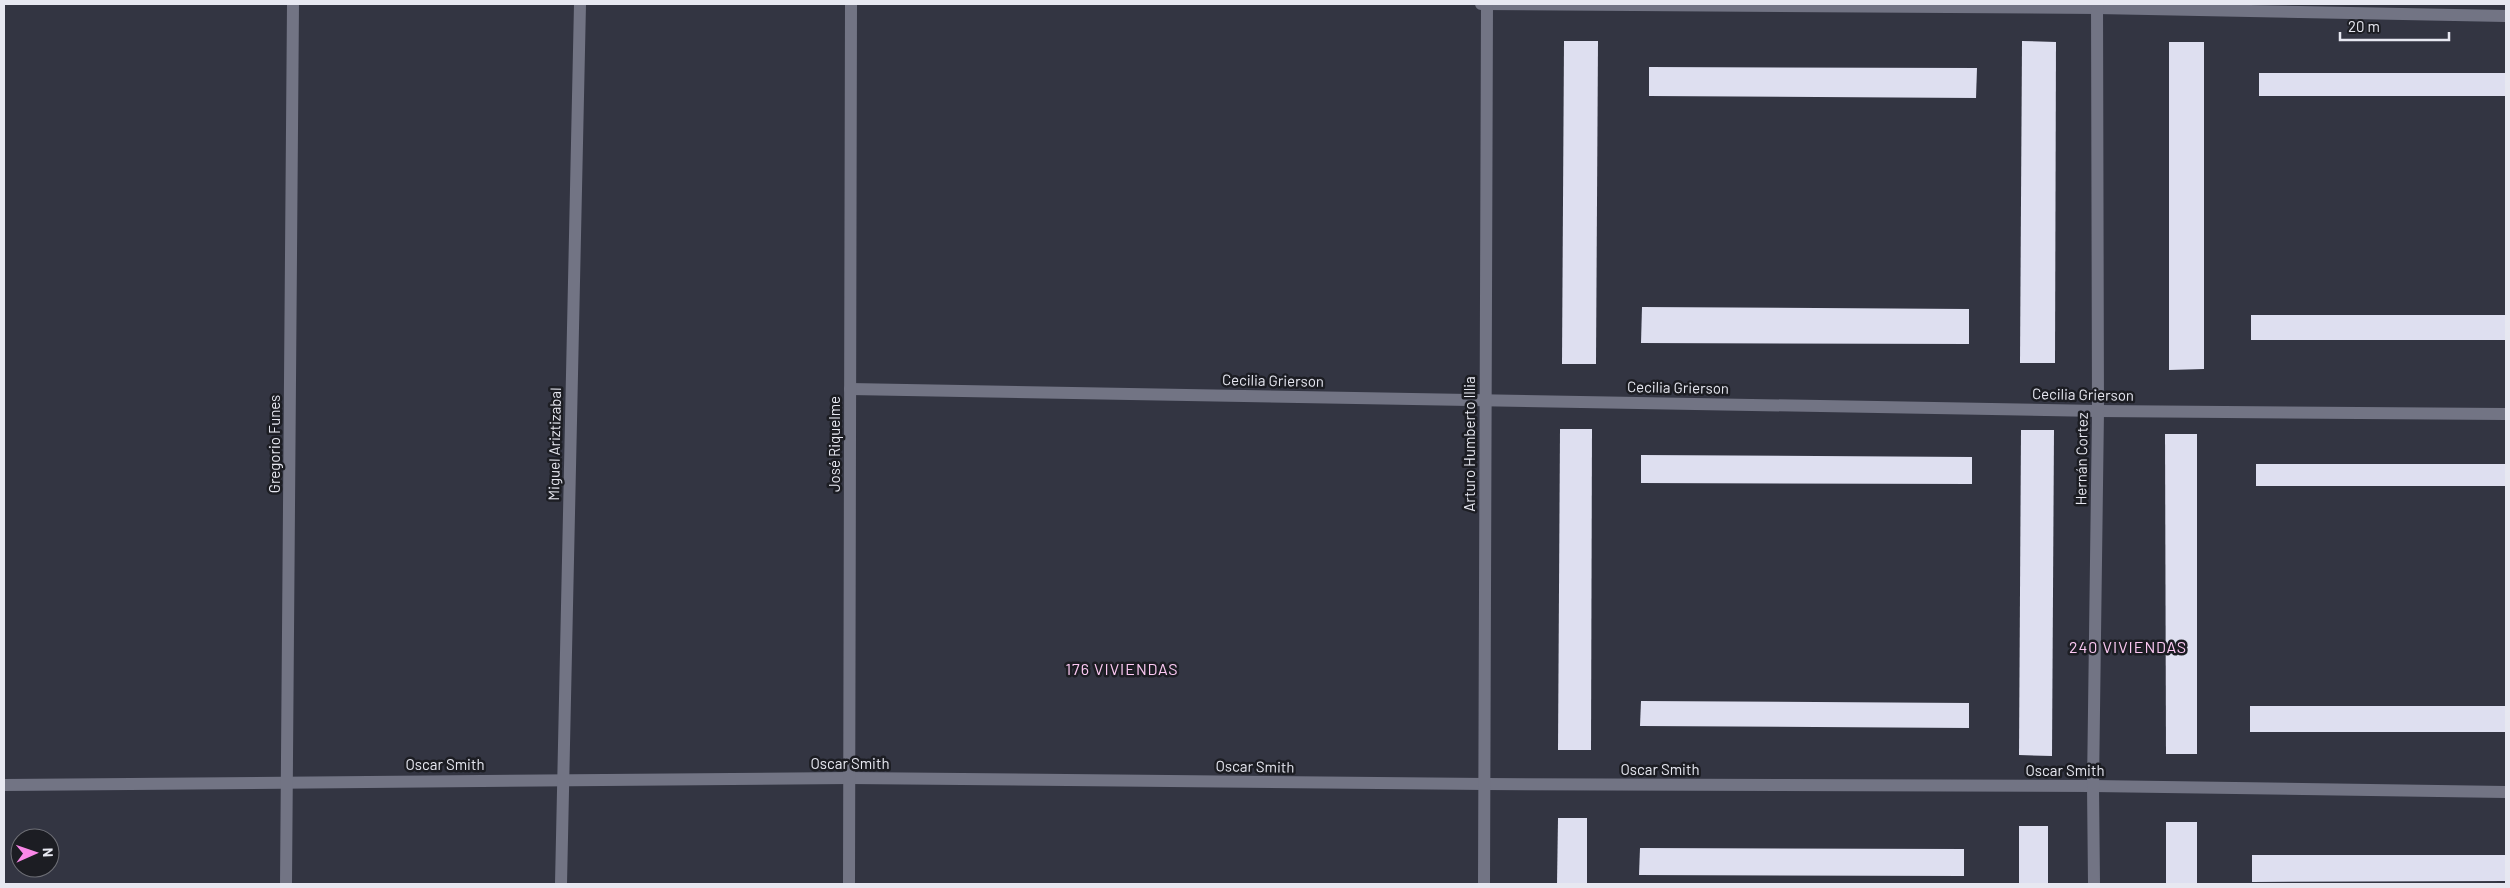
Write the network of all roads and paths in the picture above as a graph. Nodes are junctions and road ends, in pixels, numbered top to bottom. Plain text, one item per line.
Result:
1 (293, 4) edge
2 (580, 4) edge
3 (851, 4) edge
4 (1481, 4) edge
5 (1488, 4) edge
6 (2097, 6) edge
7 (2506, 16) edge
8 (850, 389) junction
9 (1486, 400) junction
10 (2098, 411) junction
11 (2506, 414) edge
12 (849, 778) junction
13 (562, 780) junction
14 (287, 781) junction
15 (1486, 784) junction
16 (4, 785) edge
17 (2093, 786) junction
18 (2506, 792) edge
19 (286, 884) edge
20 (561, 884) edge
21 (849, 884) edge
22 (1484, 884) edge
23 (2094, 884) edge

1 - 14 street, Gregorio Funes
2 - 13 street, Miguel Ariztizabal
3 - 8 street, José Riquelme
4 - 5 street
5 - 6 street
5 - 9 street, Arturo Humberto Illia
6 - 7 street
6 - 10 street, Hernán Cortez
8 - 9 street, Cecilia Grierson
8 - 12 street, José Riquelme
9 - 10 street, Cecilia Grierson
9 - 15 street, Arturo Humberto Illia
10 - 11 street, Cecilia Grierson
10 - 17 street, Hernán Cortez
12 - 13 street, Oscar Smith
12 - 15 street, Oscar Smith
12 - 21 street, José Riquelme
13 - 14 street, Oscar Smith
13 - 20 street, Miguel Ariztizabal
14 - 16 street, Oscar Smith
14 - 19 street, Gregorio Funes
15 - 17 street, Oscar Smith
15 - 22 street, Arturo Humberto Illia
17 - 18 street, Oscar Smith
17 - 23 street, Hernán Cortez

